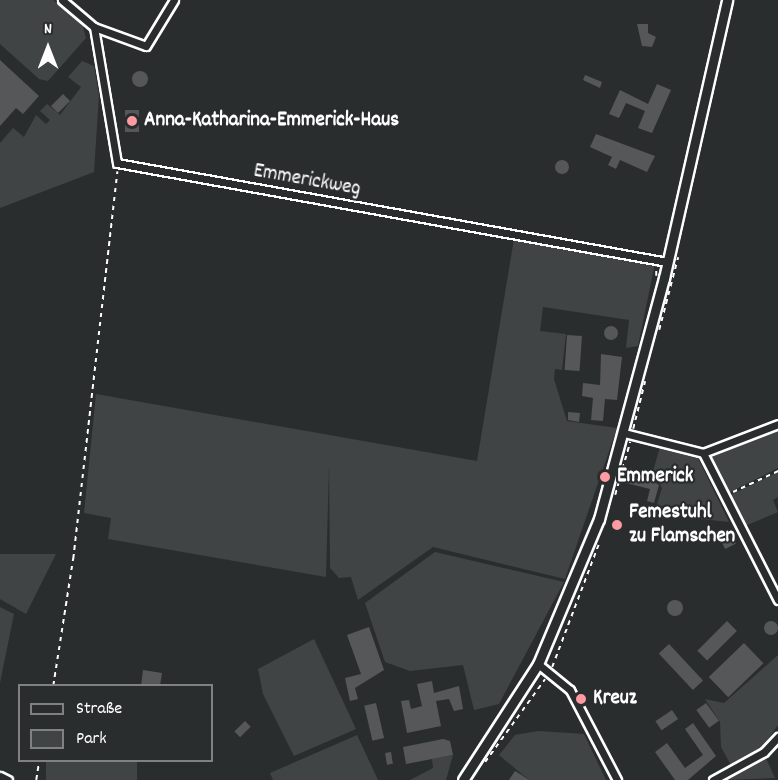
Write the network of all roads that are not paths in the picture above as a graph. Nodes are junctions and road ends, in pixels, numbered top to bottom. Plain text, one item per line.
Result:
1 (62, 0) edge
2 (174, 0) edge
3 (727, 0) edge
4 (94, 27) junction
5 (668, 262) junction
6 (778, 424) edge
7 (624, 433) junction
8 (702, 453) junction
9 (778, 600) edge
10 (538, 664) junction
11 (778, 737) edge
12 (0, 776) edge
13 (8, 780) edge
14 (463, 780) edge
15 (617, 780) edge
16 (713, 780) edge

1 - 4 street
2 - 4 street
3 - 5 main road
4 - 5 street, Emmerickweg
5 - 7 main road
6 - 8 street
7 - 8 street
7 - 10 main road
8 - 9 street
10 - 14 main road
10 - 15 street
11 - 16 street
12 - 13 street

